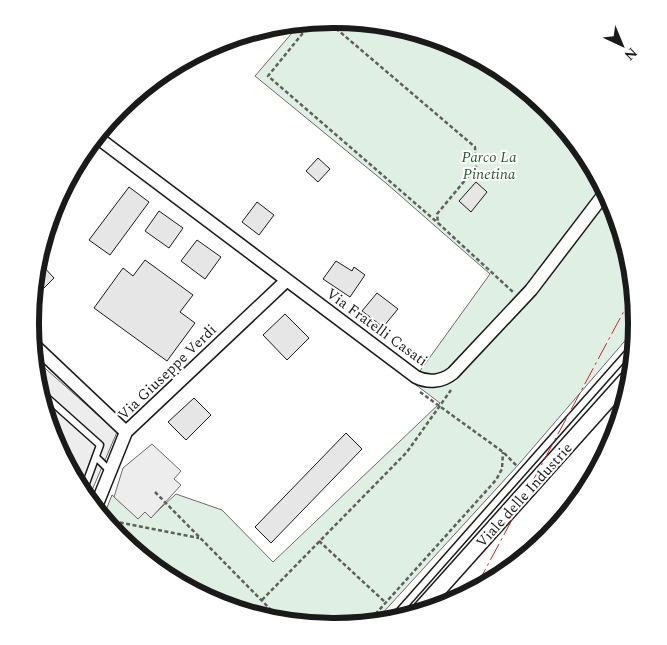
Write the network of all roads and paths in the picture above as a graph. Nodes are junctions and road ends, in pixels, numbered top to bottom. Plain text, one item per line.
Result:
1 (335, 28) edge
2 (307, 29) edge
3 (101, 140) edge
4 (601, 199) edge
5 (438, 223) junction
6 (286, 281) junction
7 (522, 299) junction
8 (40, 350) edge
9 (627, 355) edge
10 (455, 384) dead end
11 (622, 385) edge
12 (598, 390) junction
13 (418, 391) dead end
14 (49, 399) edge
15 (610, 399) junction
16 (439, 406) junction
17 (126, 432) junction
18 (503, 452) junction
19 (96, 458) junction
20 (110, 471) junction
21 (524, 472) junction
22 (86, 482) edge
23 (155, 492) dead end
24 (98, 501) edge
25 (117, 522) edge
26 (201, 539) junction
27 (319, 541) junction
28 (262, 600) junction
29 (386, 603) junction
30 (426, 603) edge
31 (401, 609) edge
32 (272, 611) edge
33 (376, 614) edge

1 - 5 path
2 - 5 path
3 - 6 street, Via Fratelli Casati
4 - 7 street, Via Fratelli Casati
5 - 7 path
6 - 7 street, Via Fratelli Casati
6 - 17 street, Via Giuseppe Verdi
8 - 17 street
9 - 12 lane
10 - 16 path
11 - 15 street, Viale delle Industrie
12 - 15 lane
12 - 21 lane
13 - 16 path
14 - 19 lane
15 - 30 street, Viale delle Industrie
16 - 18 path
16 - 27 path
17 - 20 street, Via Giuseppe Verdi
18 - 21 path
18 - 29 path
19 - 20 lane
19 - 22 lane
20 - 24 street, Via Giuseppe Verdi
21 - 31 lane
23 - 26 path
25 - 26 path
26 - 28 path
27 - 28 path
27 - 29 path
28 - 32 path
29 - 33 path

